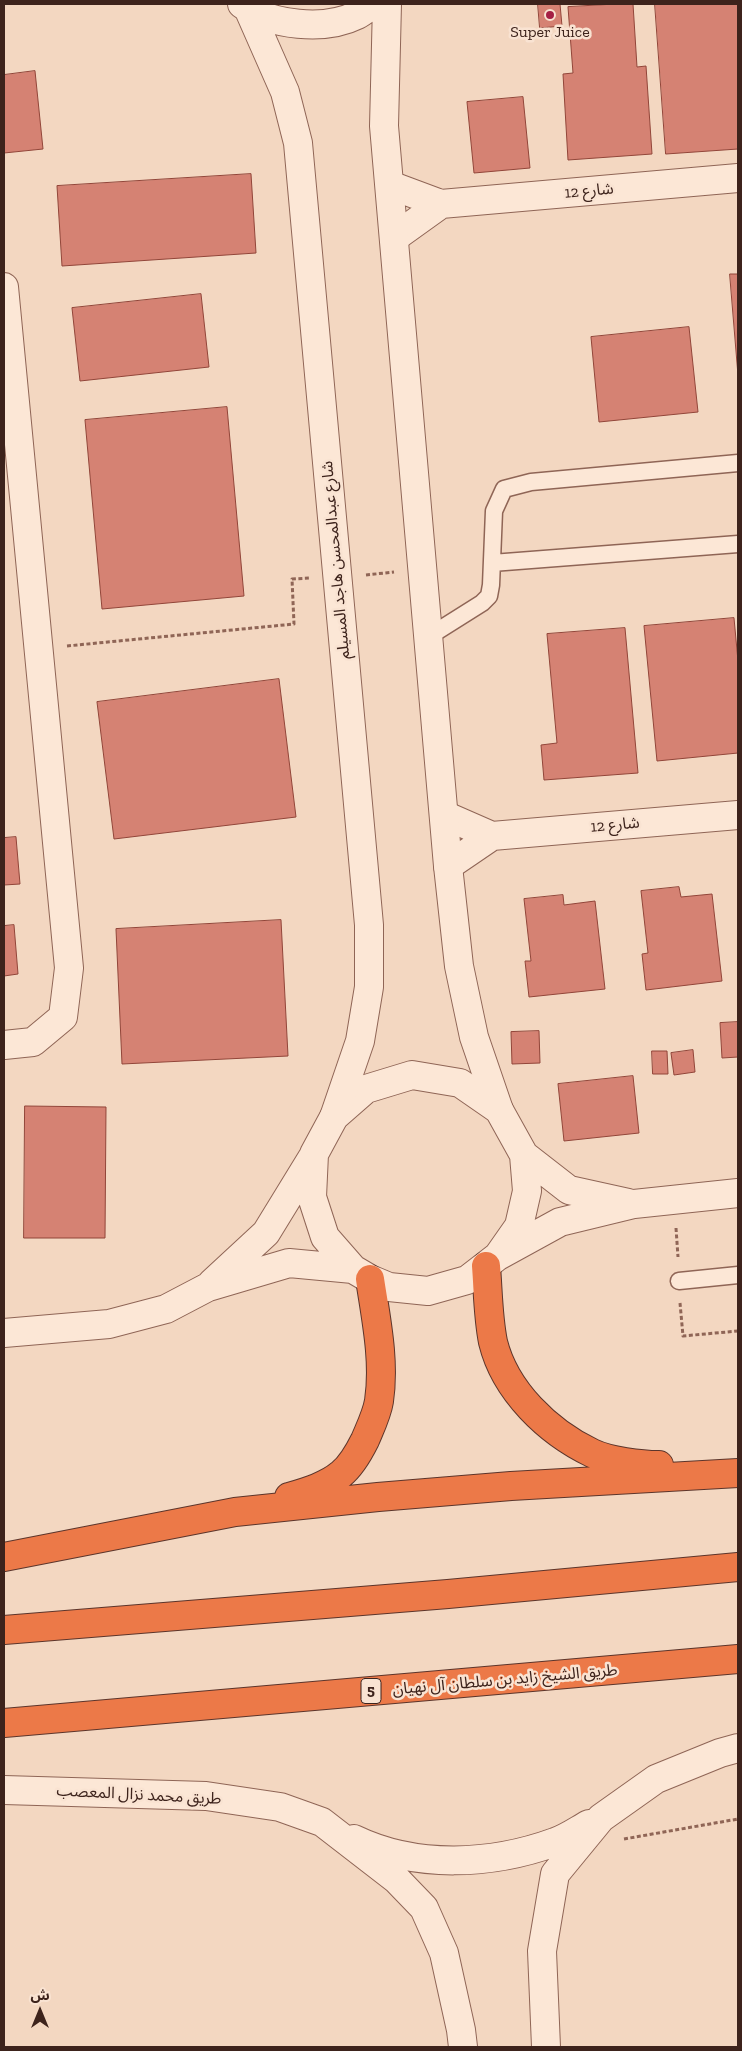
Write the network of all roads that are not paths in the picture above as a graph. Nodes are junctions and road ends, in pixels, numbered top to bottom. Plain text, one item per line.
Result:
1 (373, 4) edge
2 (387, 4) edge
3 (245, 6) edge
4 (738, 178) edge
5 (390, 185) junction
6 (440, 204) junction
7 (395, 237) junction
8 (4, 287) edge
9 (738, 463) edge
10 (738, 544) edge
11 (492, 563) junction
12 (428, 637) junction
13 (444, 815) junction
14 (738, 815) edge
15 (492, 836) junction
16 (448, 866) junction
17 (4, 1045) edge
18 (499, 1110) junction
19 (334, 1117) junction
20 (314, 1154) junction
21 (524, 1155) junction
22 (738, 1193) edge
23 (634, 1204) junction
24 (492, 1261) junction
25 (361, 1274) junction
26 (738, 1275) edge
27 (679, 1282) dead end
28 (208, 1286) junction
29 (4, 1333) edge
30 (738, 1468) edge
31 (738, 1473) edge
32 (235, 1512) junction
33 (4, 1557) edge
34 (738, 1567) edge
35 (4, 1630) edge
36 (738, 1659) edge
37 (4, 1723) edge
38 (738, 1748) edge
39 (4, 1790) edge
40 (600, 1818) junction
41 (322, 1822) junction
42 (463, 2047) edge
43 (546, 2047) edge

1 - 3 street
2 - 5 street
3 - 19 street, شارع عبدالمحسن هاجد المسيلم
4 - 6 street, شارع 12
5 - 6 street, شارع 12
5 - 7 street
6 - 7 street
7 - 12 street
8 - 17 street
9 - 11 lane
10 - 11 lane
11 - 12 lane
12 - 13 street
13 - 15 street, شارع 12
13 - 16 street
14 - 15 street, شارع 12
15 - 16 street, شارع 12
16 - 18 street
18 - 19 street
18 - 21 street
19 - 20 street
20 - 25 street
20 - 28 street
21 - 23 street
21 - 24 street
22 - 23 street
23 - 24 street
24 - 25 street
24 - 30 highway
25 - 28 street
25 - 32 highway
26 - 27 lane
28 - 29 street
31 - 32 highway
32 - 33 highway
34 - 35 highway
36 - 37 highway, طريق الشيخ زايد بن سلطان آل نهيان / 5
38 - 40 street
39 - 41 street, طريق محمد نزال المعصب
40 - 41 street
40 - 43 street
41 - 42 street, طريق محمد نزال المعصب

